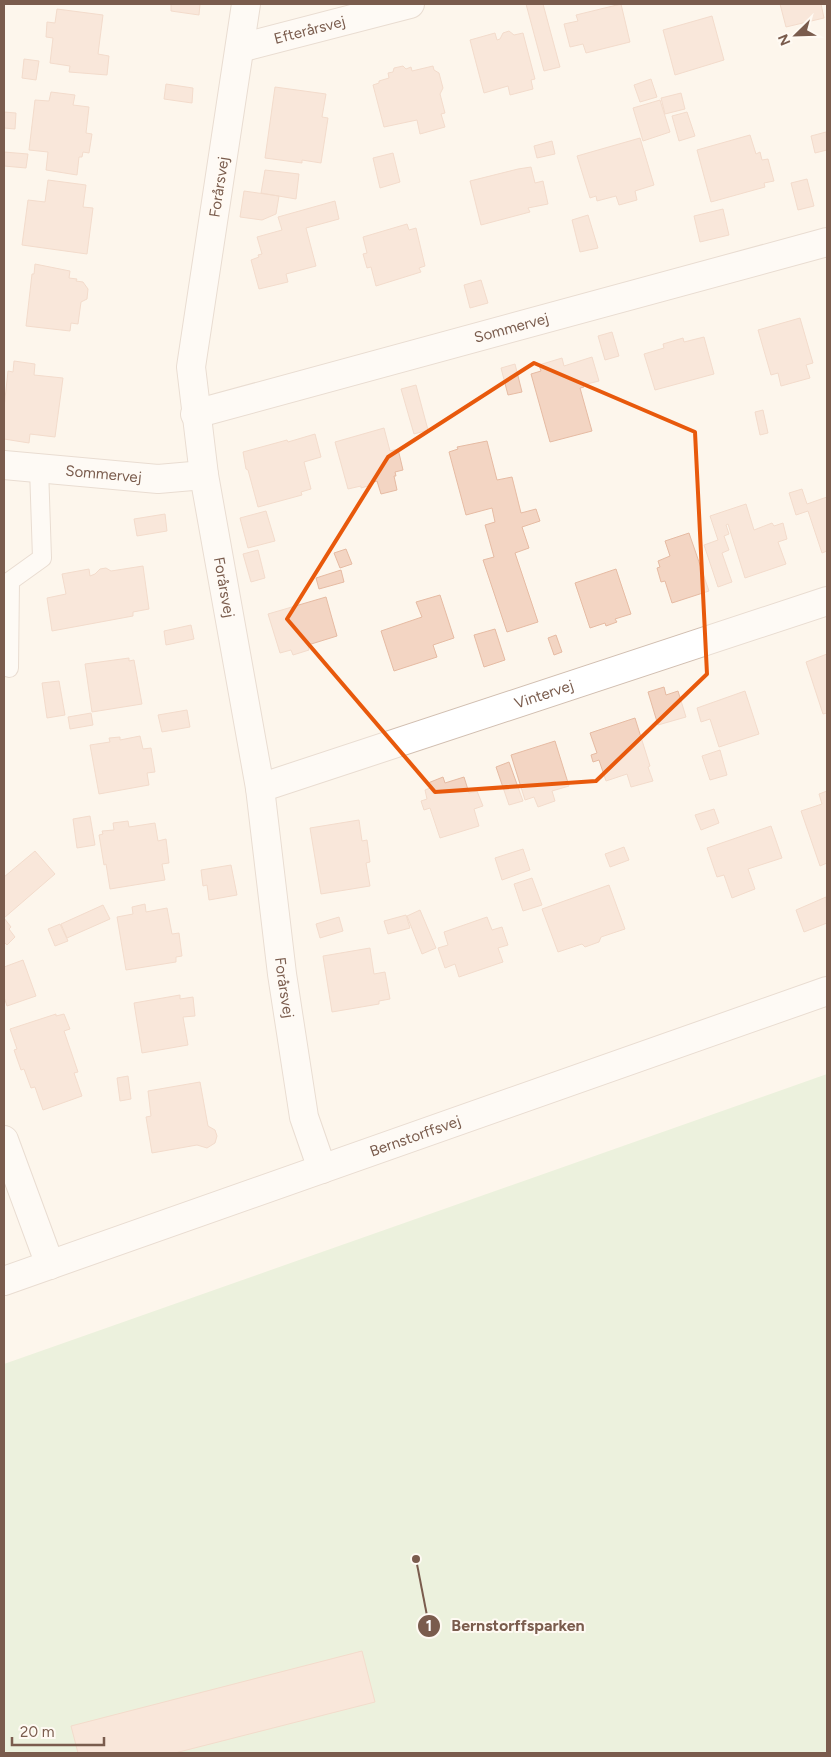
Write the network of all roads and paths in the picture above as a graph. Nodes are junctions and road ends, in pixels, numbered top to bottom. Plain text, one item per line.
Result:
1 (246, 4) edge
2 (410, 4) edge
3 (240, 48) junction
4 (827, 242) edge
5 (195, 414) junction
6 (4, 465) edge
7 (39, 468) junction
8 (204, 475) junction
9 (827, 601) edge
10 (8, 668) dead end
11 (260, 788) junction
12 (827, 990) edge
13 (4, 1140) edge
14 (322, 1169) junction
15 (50, 1264) junction
16 (4, 1281) edge

1 - 3 street, Forårsvej
2 - 3 street, Efterårsvej
3 - 5 street, Forårsvej
4 - 5 street, Sommervej
5 - 8 street, Forårsvej
6 - 7 street, Sommervej
7 - 8 street, Sommervej
7 - 10 lane
8 - 11 street, Forårsvej
9 - 11 street, Vintervej
11 - 14 street, Forårsvej
12 - 14 street, Bernstorffsvej
13 - 15 street
14 - 15 street, Bernstorffsvej
15 - 16 street, Bernstorffsvej

